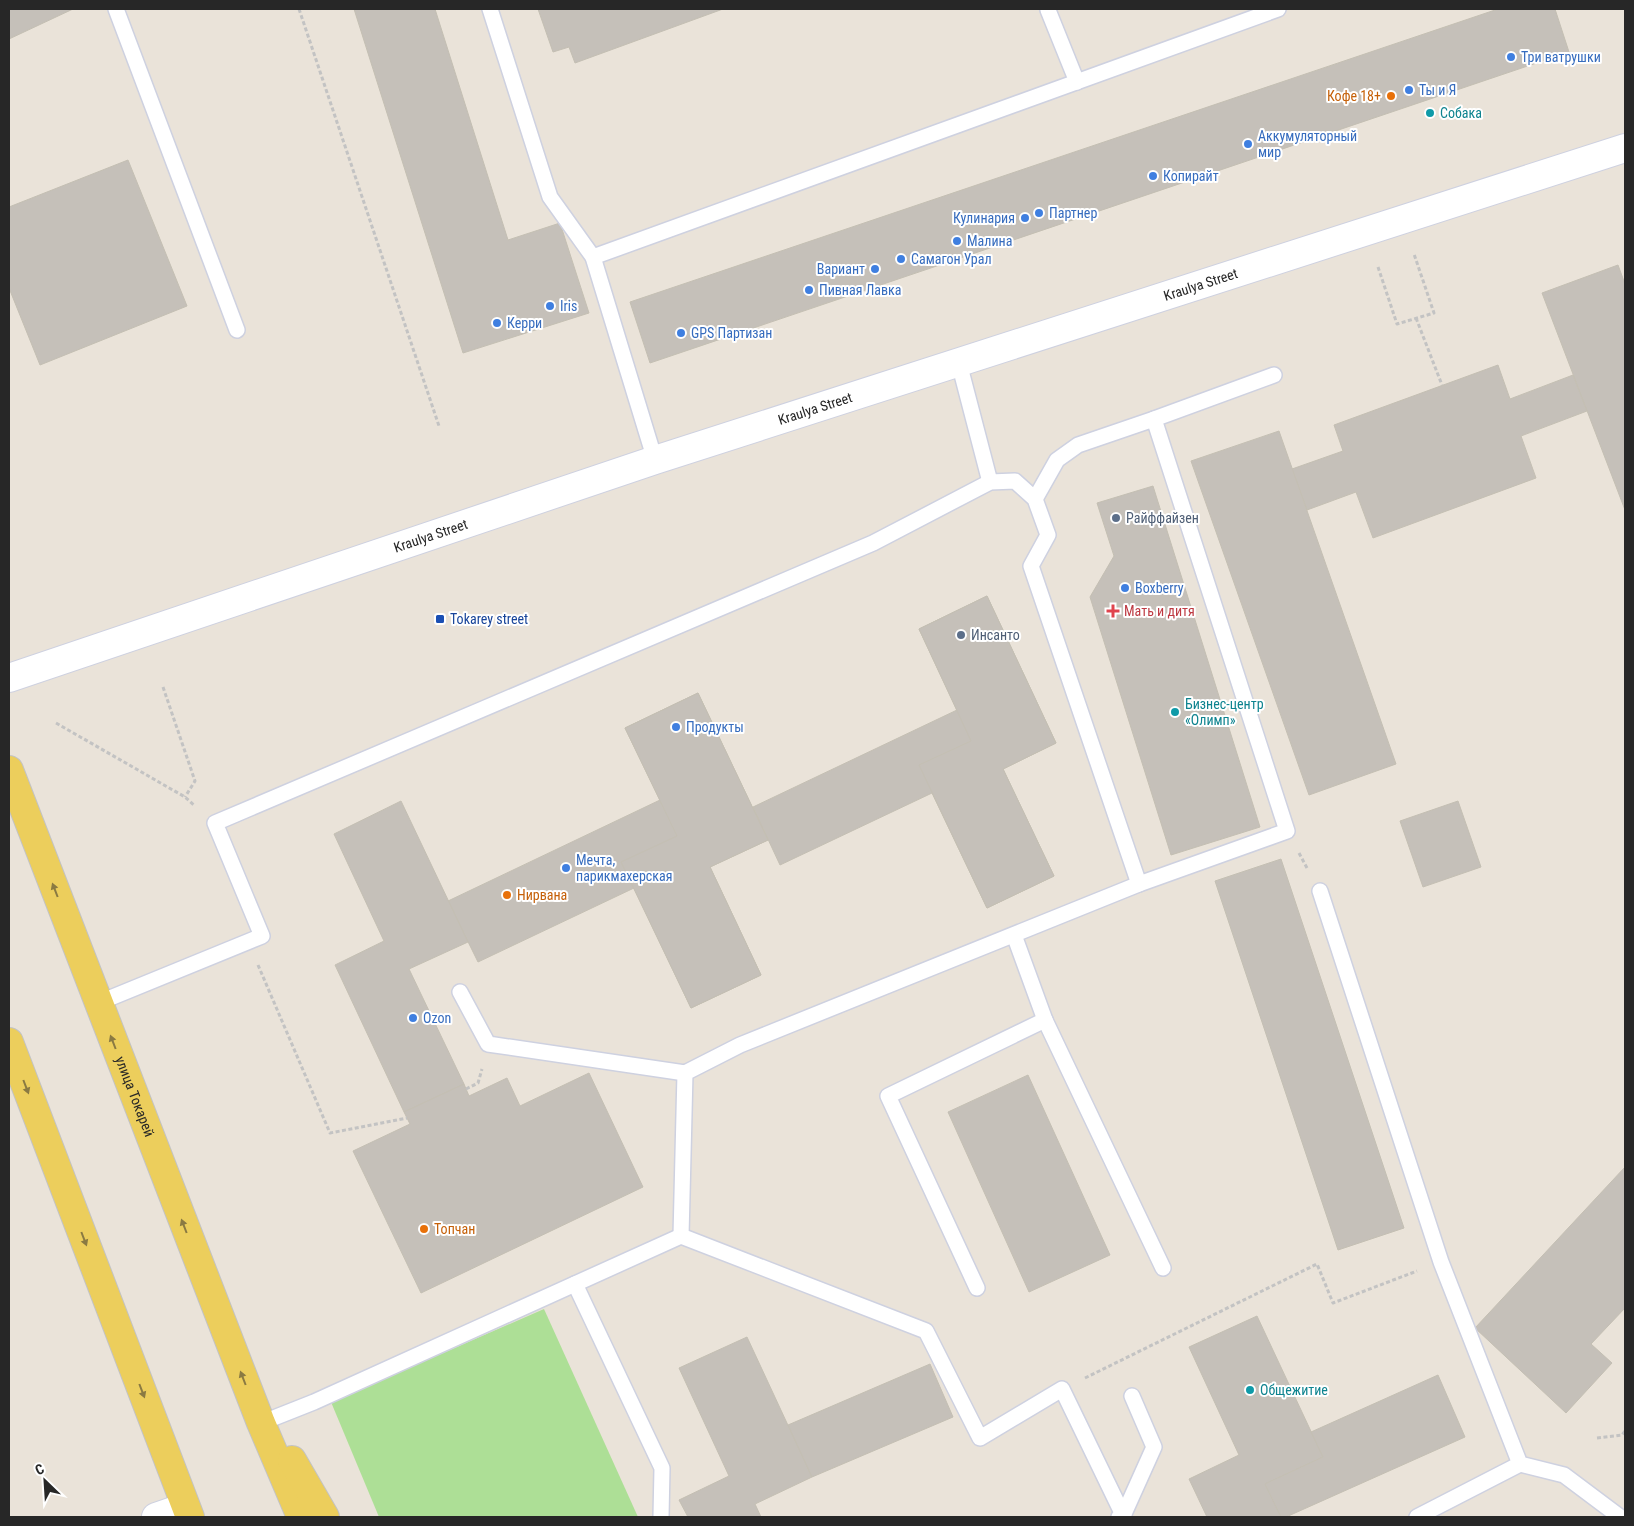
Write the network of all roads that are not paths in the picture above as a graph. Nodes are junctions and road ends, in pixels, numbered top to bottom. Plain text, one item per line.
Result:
1 (116, 9) edge
2 (490, 9) edge
3 (1047, 9) edge
4 (1278, 9) edge
5 (1077, 82) junction
6 (1625, 148) edge
7 (594, 257) junction
8 (237, 330) dead end
9 (959, 363) junction
10 (1274, 375) dead end
11 (1154, 419) junction
12 (656, 460) junction
13 (990, 482) junction
14 (1035, 499) junction
15 (9, 678) edge
16 (9, 770) edge
17 (1139, 884) junction
18 (1320, 891) road end
19 (1014, 935) junction
20 (460, 992) dead end
21 (98, 1003) junction
22 (1045, 1020) junction
23 (9, 1042) edge
24 (686, 1073) junction
25 (680, 1236) junction
26 (1163, 1268) dead end
27 (575, 1284) junction
28 (976, 1288) dead end
29 (1132, 1396) dead end
30 (261, 1423) junction
31 (1520, 1464) junction
32 (188, 1512) edge
33 (156, 1517) edge
34 (300, 1517) edge
35 (325, 1517) edge
36 (661, 1517) edge
37 (1122, 1517) edge
38 (1417, 1517) edge
39 (1620, 1517) edge

1 - 8 lane
2 - 7 lane
3 - 5 lane
4 - 5 lane
5 - 7 lane
6 - 9 main road, Kraulya Street
7 - 12 lane
9 - 12 main road, Kraulya Street
9 - 13 lane
10 - 11 lane
11 - 14 lane
11 - 17 lane
12 - 15 main road, Kraulya Street
13 - 14 lane
13 - 21 lane
14 - 17 lane
21 -> 16 main road, улица Токарей
17 - 19 lane
18 - 31 lane
19 - 22 lane
19 - 24 lane
20 - 24 lane
30 -> 21 main road, улица Токарей
22 - 26 lane
22 - 28 lane
23 -> 32 main road
24 - 25 lane
25 - 27 lane
25 - 37 lane
27 - 30 lane
27 - 36 lane
29 - 37 lane
30 - 34 main road
30 - 35 main road
31 - 38 lane
31 - 39 lane
32 - 33 main road

